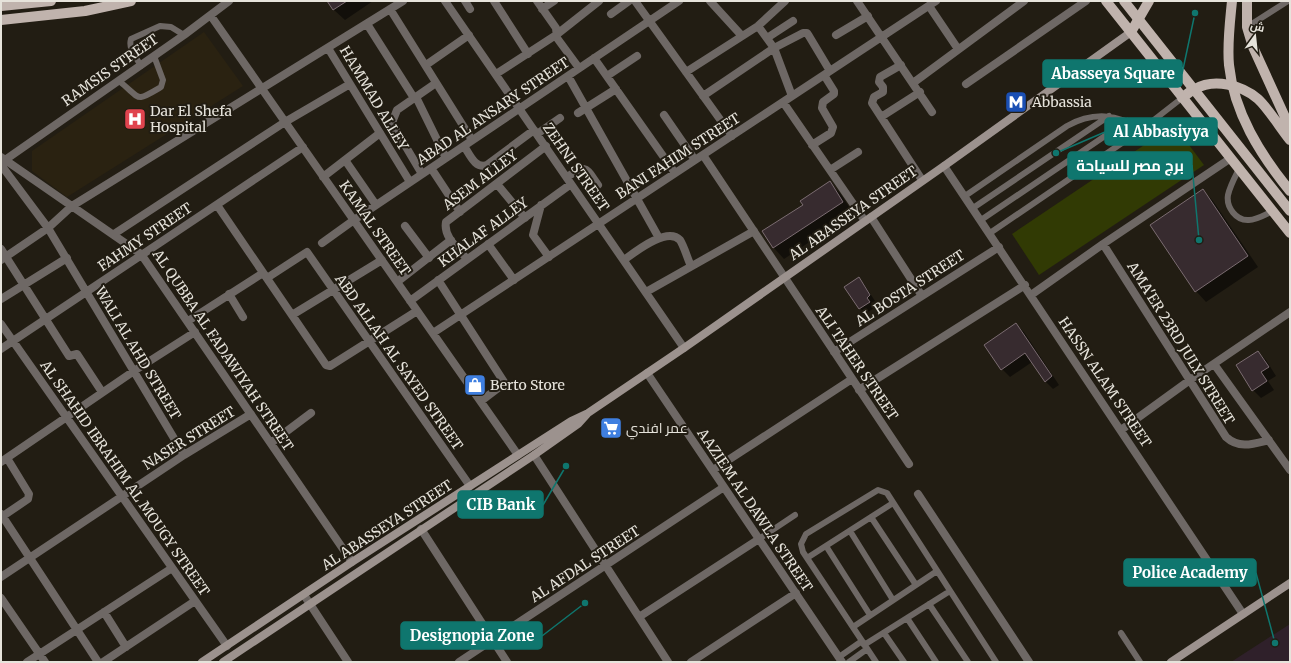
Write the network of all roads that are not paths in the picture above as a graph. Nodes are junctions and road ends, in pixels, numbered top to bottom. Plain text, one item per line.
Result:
1 (51, 1) edge
2 (132, 1) edge
3 (229, 1) edge
4 (403, 1) edge
5 (446, 1) edge
6 (465, 1) edge
7 (494, 1) edge
8 (537, 1) edge
9 (554, 1) edge
10 (599, 1) edge
11 (629, 1) edge
12 (635, 1) edge
13 (679, 1) edge
14 (710, 1) edge
15 (785, 1) edge
16 (857, 1) edge
17 (936, 1) edge
18 (1024, 1) edge
19 (1086, 1) edge
20 (1106, 1) edge
21 (1124, 1) edge
22 (1149, 1) edge
23 (1232, 1) edge
24 (1241, 1) edge
25 (1288, 1) edge
26 (36, 2) edge
27 (3, 4) edge
28 (929, 6) junction
29 (1246, 6) edge
30 (390, 9) junction
31 (470, 9) dead end
32 (542, 9) junction
33 (611, 14) dead end
34 (211, 16) junction
35 (868, 16) junction
36 (1, 20) edge
37 (649, 21) junction
38 (792, 21) dead end
39 (367, 24) junction
40 (758, 26) junction
41 (1247, 28) junction
42 (1131, 32) junction
43 (469, 34) junction
44 (836, 34) dead end
45 (184, 35) junction
46 (556, 36) junction
47 (742, 36) junction
48 (882, 37) junction
49 (767, 38) junction
50 (328, 48) junction
51 (774, 48) junction
52 (958, 49) junction
53 (528, 54) junction
54 (154, 56) junction
55 (637, 56) dead end
56 (594, 58) junction
57 (426, 65) junction
58 (901, 65) junction
59 (141, 66) junction
60 (579, 68) junction
61 (686, 72) junction
62 (827, 73) junction
63 (496, 74) junction
64 (568, 76) junction
65 (607, 76) junction
66 (118, 81) junction
67 (436, 83) junction
68 (913, 83) junction
69 (350, 84) junction
70 (966, 84) dead end
71 (262, 89) junction
72 (616, 89) junction
73 (920, 92) junction
74 (703, 96) junction
75 (792, 96) junction
76 (415, 98) junction
77 (1182, 98) junction
78 (783, 102) junction
79 (519, 108) junction
80 (586, 108) junction
81 (932, 112) dead end
82 (578, 113) dead end
83 (664, 115) dead end
84 (1109, 116) junction
85 (881, 117) junction
86 (560, 118) dead end
87 (1127, 121) junction
88 (285, 122) junction
89 (1290, 128) edge
90 (1141, 130) junction
91 (536, 132) junction
92 (380, 134) junction
93 (732, 136) junction
94 (472, 140) junction
95 (1290, 140) edge
96 (812, 145) junction
97 (464, 146) junction
98 (546, 146) junction
99 (303, 147) junction
100 (858, 152) dead end
101 (703, 155) junction
102 (446, 158) junction
103 (1231, 158) junction
104 (345, 160) junction
105 (695, 160) junction
106 (2, 161) edge
107 (944, 166) junction
108 (431, 168) junction
109 (1239, 169) junction
110 (830, 170) junction
111 (422, 174) junction
112 (675, 174) junction
113 (323, 176) junction
114 (569, 180) junction
115 (922, 180) junction
116 (410, 182) junction
117 (497, 184) junction
118 (598, 185) dead end
119 (1290, 191) edge
120 (965, 196) junction
121 (637, 198) junction
122 (217, 205) junction
123 (376, 205) junction
124 (541, 205) junction
125 (72, 206) junction
126 (973, 208) junction
127 (1273, 211) junction
128 (1290, 211) edge
129 (460, 212) junction
130 (525, 218) junction
131 (868, 219) junction
132 (354, 220) junction
133 (981, 220) junction
134 (599, 224) junction
135 (406, 226) dead end
136 (48, 228) junction
137 (754, 231) junction
138 (990, 233) junction
139 (1290, 233) edge
140 (114, 234) junction
141 (659, 238) junction
142 (451, 240) junction
143 (322, 243) dead end
144 (488, 244) junction
145 (1103, 244) junction
146 (999, 247) junction
147 (1, 249) edge
148 (141, 254) junction
149 (549, 257) junction
150 (3, 258) edge
151 (67, 258) junction
152 (429, 258) junction
153 (467, 259) junction
154 (382, 260) junction
155 (624, 260) junction
156 (692, 266) junction
157 (265, 276) junction
158 (784, 277) junction
159 (438, 280) junction
160 (514, 280) junction
161 (397, 282) junction
162 (24, 285) junction
163 (1025, 285) junction
164 (334, 290) junction
165 (87, 292) junction
166 (646, 292) junction
167 (229, 294) junction
168 (1031, 295) junction
169 (922, 296) junction
170 (1, 299) edge
171 (410, 300) junction
172 (417, 311) junction
173 (1290, 312) edge
174 (292, 315) junction
175 (461, 315) junction
176 (243, 317) dead end
177 (45, 319) junction
178 (188, 321) junction
179 (1, 324) edge
180 (195, 332) junction
181 (433, 334) junction
182 (13, 341) junction
183 (369, 341) junction
184 (684, 348) junction
185 (1, 349) edge
186 (834, 352) junction
187 (1214, 364) junction
188 (134, 371) junction
189 (647, 372) junction
190 (852, 378) junction
191 (1190, 380) junction
192 (859, 390) junction
193 (102, 392) junction
194 (481, 401) junction
195 (311, 413) dead end
196 (588, 413) junction
197 (251, 414) junction
198 (66, 417) junction
199 (1121, 430) junction
200 (1269, 440) junction
201 (271, 443) junction
202 (518, 455) junction
203 (534, 455) junction
204 (184, 456) junction
205 (1287, 459) edge
206 (4, 460) edge
207 (909, 464) dead end
208 (713, 470) junction
209 (1290, 470) edge
210 (470, 486) junction
211 (724, 487) junction
212 (918, 494) dead end
213 (122, 497) junction
214 (893, 503) junction
215 (2, 515) edge
216 (795, 515) dead end
217 (871, 518) junction
218 (421, 529) junction
219 (850, 530) junction
220 (759, 539) junction
221 (826, 546) junction
222 (30, 558) junction
223 (807, 558) junction
224 (352, 562) junction
225 (606, 565) junction
226 (172, 568) junction
227 (937, 571) junction
228 (1, 576) edge
229 (1290, 583) edge
230 (916, 585) junction
231 (950, 591) junction
232 (796, 593) junction
233 (304, 595) junction
234 (1, 598) edge
235 (894, 600) junction
236 (195, 601) junction
237 (310, 604) junction
238 (929, 604) junction
239 (104, 612) junction
240 (1243, 614) junction
241 (870, 615) junction
242 (639, 617) junction
243 (907, 618) junction
244 (853, 627) junction
245 (77, 630) junction
246 (884, 633) junction
247 (1121, 633) dead end
248 (493, 640) junction
249 (865, 645) junction
250 (227, 646) junction
251 (126, 647) junction
252 (39, 654) junction
253 (841, 660) edge
254 (27, 662) edge
255 (45, 662) edge
256 (98, 662) edge
257 (103, 662) edge
258 (202, 662) edge
259 (223, 662) edge
260 (348, 662) edge
261 (459, 662) edge
262 (507, 662) edge
263 (668, 662) edge
264 (691, 662) edge
265 (849, 662) edge
266 (876, 662) edge
267 (904, 662) edge
268 (936, 662) edge
269 (968, 662) edge
270 (996, 662) edge
271 (1029, 662) edge
272 (1140, 662) edge
273 (1171, 662) edge

1 - 26 main road
2 - 36 main road
3 - 34 street, RAMSIS STREET
4 - 30 street
5 - 43 street, ZEHNI STREET
6 - 31 street
7 - 53 street
8 - 32 street
9 - 32 street
10 - 46 street
11 - 33 street
12 - 37 street
13 - 37 street, ABAD AL ANSARY STREET
14 - 47 street
15 - 40 street
16 - 35 street
17 - 28 street, BANI FAHIM STREET
18 - 52 street
19 - 70 street
20 - 42 main road
21 - 128 main road, bridge
22 - 42 main road
23 - 119 main road, bridge
24 - 29 main road
25 - 41 lane
26 - 27 main road
28 - 48 street, BANI FAHIM STREET
28 - 52 street
29 - 41 main road
30 - 39 street
30 - 57 street
32 - 46 street
34 - 45 street, RAMSIS STREET
34 - 71 street, KAMAL STREET
35 - 44 street
35 - 48 street
37 - 56 street, ABAD AL ANSARY STREET
37 - 61 street
38 - 49 street
39 - 50 street
39 - 76 street
40 - 47 street
40 - 49 street
41 - 89 main road
42 - 77 main road
42 - 107 main road, AL ABASSEYA STREET
43 - 57 street
43 - 63 street, ZEHNI STREET
45 - 54 street, RAMSIS STREET
45 - 59 lane
46 - 53 street
46 - 60 street
47 - 61 street
48 - 58 street
48 - 62 street, BANI FAHIM STREET
49 - 51 street
50 - 69 street, HAMMAD ALLEY
50 - 71 street
51 - 62 street
51 - 74 street
51 - 75 street
52 - 68 street
53 - 63 street
54 - 59 street, RAMSIS STREET
54 - 66 lane
55 - 65 street
56 - 60 street, ABAD AL ANSARY STREET
56 - 65 street
57 - 67 street
58 - 68 street
58 - 85 street
59 - 66 street, RAMSIS STREET
60 - 64 street, ABAD AL ANSARY STREET
61 - 74 street
62 - 75 street, BANI FAHIM STREET
62 - 96 street
63 - 79 street, ZEHNI STREET
64 - 79 street, ABAD AL ANSARY STREET
64 - 80 street
65 - 72 street
66 - 106 street, RAMSIS STREET
67 - 76 street
67 - 94 street
68 - 73 street
69 - 88 street
69 - 92 street, HAMMAD ALLEY
71 - 88 street, KAMAL STREET
71 - 125 street
72 - 80 street
72 - 112 street
73 - 81 street
73 - 85 street
74 - 93 street
75 - 78 street, BANI FAHIM STREET
76 - 102 street
76 - 111 street
77 - 90 lane
77 - 95 main road
77 - 103 main road
78 - 93 street, BANI FAHIM STREET
78 - 96 street
79 - 91 street, ZEHNI STREET
79 - 94 street, ABAD AL ANSARY STREET
80 - 82 street
80 - 121 street
83 - 105 street
84 - 87 lane
84 - 120 lane
84 - 126 lane
85 - 115 street
86 - 91 street
87 - 90 lane
87 - 133 lane
88 - 99 street, KAMAL STREET
88 - 140 street
90 - 138 lane
91 - 97 street
91 - 98 street, ZEHNI STREET
92 - 104 street
92 - 116 street, HAMMAD ALLEY
93 - 101 street, BANI FAHIM STREET
94 - 97 street, ABAD AL ANSARY STREET
96 - 110 street
97 - 102 street, ABAD AL ANSARY STREET
98 - 114 street, ZEHNI STREET
98 - 117 street, ASEM ALLEY
99 - 113 street, KAMAL STREET
99 - 122 street, FAHMY STREET
100 - 110 street
101 - 105 street, BANI FAHIM STREET
101 - 137 street, ALI TAHER STREET
102 - 108 street, ABAD AL ANSARY STREET
103 - 109 main road
103 - 145 street
104 - 113 street
104 - 123 street
105 - 112 street, BANI FAHIM STREET
106 - 125 street, AL QUBBA AL FADAWIYAH STREET
106 - 136 street, WALI AL AHD STREET
107 - 115 main road, AL ABASSEYA STREET
107 - 120 street, HASSN ALAM STREET
108 - 111 street, ABAD AL ANSARY STREET
108 - 129 street
109 - 127 main road
109 - 127 lane
110 - 131 street
111 - 116 street, ABAD AL ANSARY STREET
112 - 121 street, BANI FAHIM STREET
113 - 132 street, KAMAL STREET
114 - 118 street, KHALAF ALLEY
114 - 124 street, KHALAF ALLEY
114 - 134 street, ZEHNI STREET
115 - 131 main road, AL ABASSEYA STREET
116 - 123 street, ABAD AL ANSARY STREET
117 - 129 street, ASEM ALLEY
117 - 130 street
120 - 126 street, HASSN ALAM STREET
121 - 134 street, BANI FAHIM STREET
121 - 141 street
122 - 148 street, FAHMY STREET
122 - 157 street
123 - 132 street, ABAD AL ANSARY STREET
124 - 130 street, KHALAF ALLEY
124 - 149 street
125 - 136 street
125 - 140 street, AL QUBBA AL FADAWIYAH STREET
126 - 133 street, HASSN ALAM STREET
127 - 139 main road
129 - 142 street, ASEM ALLEY
130 - 144 street, KHALAF ALLEY
131 - 158 main road, AL ABASSEYA STREET
131 - 169 street
132 - 143 street, ABAD AL ANSARY STREET
132 - 154 street, KAMAL STREET
133 - 138 street, HASSN ALAM STREET
134 - 149 street, BANI FAHIM STREET
134 - 155 street, ZEHNI STREET
135 - 152 street
136 - 150 street
136 - 151 street, WALI AL AHD STREET
137 - 156 street
137 - 158 street, ALI TAHER STREET
138 - 146 street, HASSN ALAM STREET
140 - 148 street, AL QUBBA AL FADAWIYAH STREET
141 - 155 street
141 - 156 street
142 - 152 street
142 - 153 street, ASEM ALLEY
144 - 153 street, KHALAF ALLEY
144 - 160 street
145 - 168 street
145 - 191 street, AMA'ER 23RD JULY STREET
146 - 163 street, HASSN ALAM STREET
146 - 169 street, AL BOSTA STREET
147 - 150 street
148 - 165 street, FAHMY STREET
148 - 178 street, AL QUBBA AL FADAWIYAH STREET
149 - 160 street, BANI FAHIM STREET
150 - 162 street
151 - 162 street
151 - 165 street, WALI AL AHD STREET
152 - 161 street
153 - 159 street, KHALAF ALLEY
154 - 161 street, KAMAL STREET
154 - 164 street
155 - 166 street, ZEHNI STREET
156 - 166 street
157 - 164 street, ABD ALLAH AL SAYED STREET
157 - 167 street
157 - 174 street
158 - 184 main road, AL ABASSEYA STREET
158 - 186 street, ALI TAHER STREET
159 - 171 street, KHALAF ALLEY
159 - 175 street
160 - 175 street, BANI FAHIM STREET
161 - 171 street, KAMAL STREET
162 - 170 street
162 - 177 street
163 - 168 street, HASSN ALAM STREET
163 - 192 street
164 - 174 street
164 - 183 street, ABD ALLAH AL SAYED STREET
165 - 177 street, FAHMY STREET
165 - 188 street, WALI AL AHD STREET
166 - 184 street, ZEHNI STREET
167 - 176 street
167 - 178 street
168 - 199 street, HASSN ALAM STREET
169 - 186 street, AL BOSTA STREET
171 - 172 street, KAMAL STREET
172 - 181 street, KAMAL STREET
172 - 183 street
173 - 187 street
174 - 183 street
175 - 181 street, BANI FAHIM STREET
175 - 194 street
177 - 182 street, FAHMY STREET
177 - 193 street
178 - 180 street, AL QUBBA AL FADAWIYAH STREET
179 - 182 street, AL SHAHID IBRAHIM AL MOUGY STREET
180 - 188 street
180 - 197 street, AL QUBBA AL FADAWIYAH STREET
181 - 194 street, KAMAL STREET
182 - 185 street, FAHMY STREET
182 - 198 street, AL SHAHID IBRAHIM AL MOUGY STREET
183 - 210 street, ABD ALLAH AL SAYED STREET
184 - 189 main road, AL ABASSEYA STREET
186 - 190 street, ALI TAHER STREET
187 - 191 street
187 - 200 street, AMA'ER 23RD JULY STREET
188 - 193 street
188 - 204 street, WALI AL AHD STREET
189 - 196 main road, AL ABASSEYA STREET
189 - 208 street, AAZIEM AL DAWLA STREET
190 - 192 street, ALI TAHER STREET
190 - 208 street
191 - 199 street
191 - 200 street, AMA'ER 23RD JULY STREET
192 - 207 street, ALI TAHER STREET
193 - 198 street
194 - 202 street, KAMAL STREET
195 - 201 street
196 - 202 main road, AL ABASSEYA STREET
196 - 203 main road, AL ABASSEYA STREET
197 - 201 street, AL QUBBA AL FADAWIYAH STREET
197 - 204 street, NASER STREET
198 - 206 street
198 - 213 street, AL SHAHID IBRAHIM AL MOUGY STREET
199 - 240 street, HASSN ALAM STREET
200 - 205 street, AMA'ER 23RD JULY STREET
201 - 224 street, AL QUBBA AL FADAWIYAH STREET
202 - 210 main road, AL ABASSEYA STREET
203 - 218 main road, AL ABASSEYA STREET
203 - 225 street
204 - 213 street, NASER STREET
205 - 209 street, AMA'ER 23RD JULY STREET
206 - 215 street
208 - 211 street, AAZIEM AL DAWLA STREET
210 - 224 main road, AL ABASSEYA STREET
211 - 220 street, AAZIEM AL DAWLA STREET
211 - 225 street, AL AFDAL STREET
212 - 271 street
213 - 222 street, NASER STREET
213 - 226 street, AL SHAHID IBRAHIM AL MOUGY STREET
214 - 217 lane
214 - 223 lane
214 - 227 lane
215 - 222 street
216 - 220 lane
217 - 219 lane
217 - 230 lane
218 - 237 main road, AL ABASSEYA STREET
218 - 248 street
219 - 221 lane
219 - 235 lane
220 - 232 street, AAZIEM AL DAWLA STREET
220 - 242 street
221 - 223 lane
221 - 241 lane
222 - 228 street, NASER STREET
222 - 245 street
223 - 244 lane
224 - 233 main road, AL ABASSEYA STREET
225 - 242 street
225 - 248 street, AL AFDAL STREET
226 - 236 street, AL SHAHID IBRAHIM AL MOUGY STREET
226 - 239 street
227 - 230 lane
227 - 231 lane
229 - 240 main road
230 - 235 lane
231 - 238 lane
231 - 270 lane
232 - 253 street, AAZIEM AL DAWLA STREET
232 - 264 street
233 - 237 street
233 - 250 main road, AL ABASSEYA STREET
234 - 252 street
235 - 241 lane
236 - 250 street, AL SHAHID IBRAHIM AL MOUGY STREET
236 - 251 street
237 - 259 main road, AL ABASSEYA STREET
237 - 260 street
238 - 243 lane
238 - 269 lane
239 - 245 street
239 - 251 street
240 - 273 main road
241 - 244 lane
242 - 263 street
243 - 246 lane
243 - 268 lane
244 - 249 lane
245 - 252 street
245 - 256 street
246 - 249 lane
246 - 267 lane
247 - 272 lane
248 - 261 street, AL AFDAL STREET
248 - 262 street
249 - 253 lane
249 - 265 lane
249 - 266 lane
250 - 258 main road, AL ABASSEYA STREET
251 - 257 street
252 - 254 street
252 - 255 street

